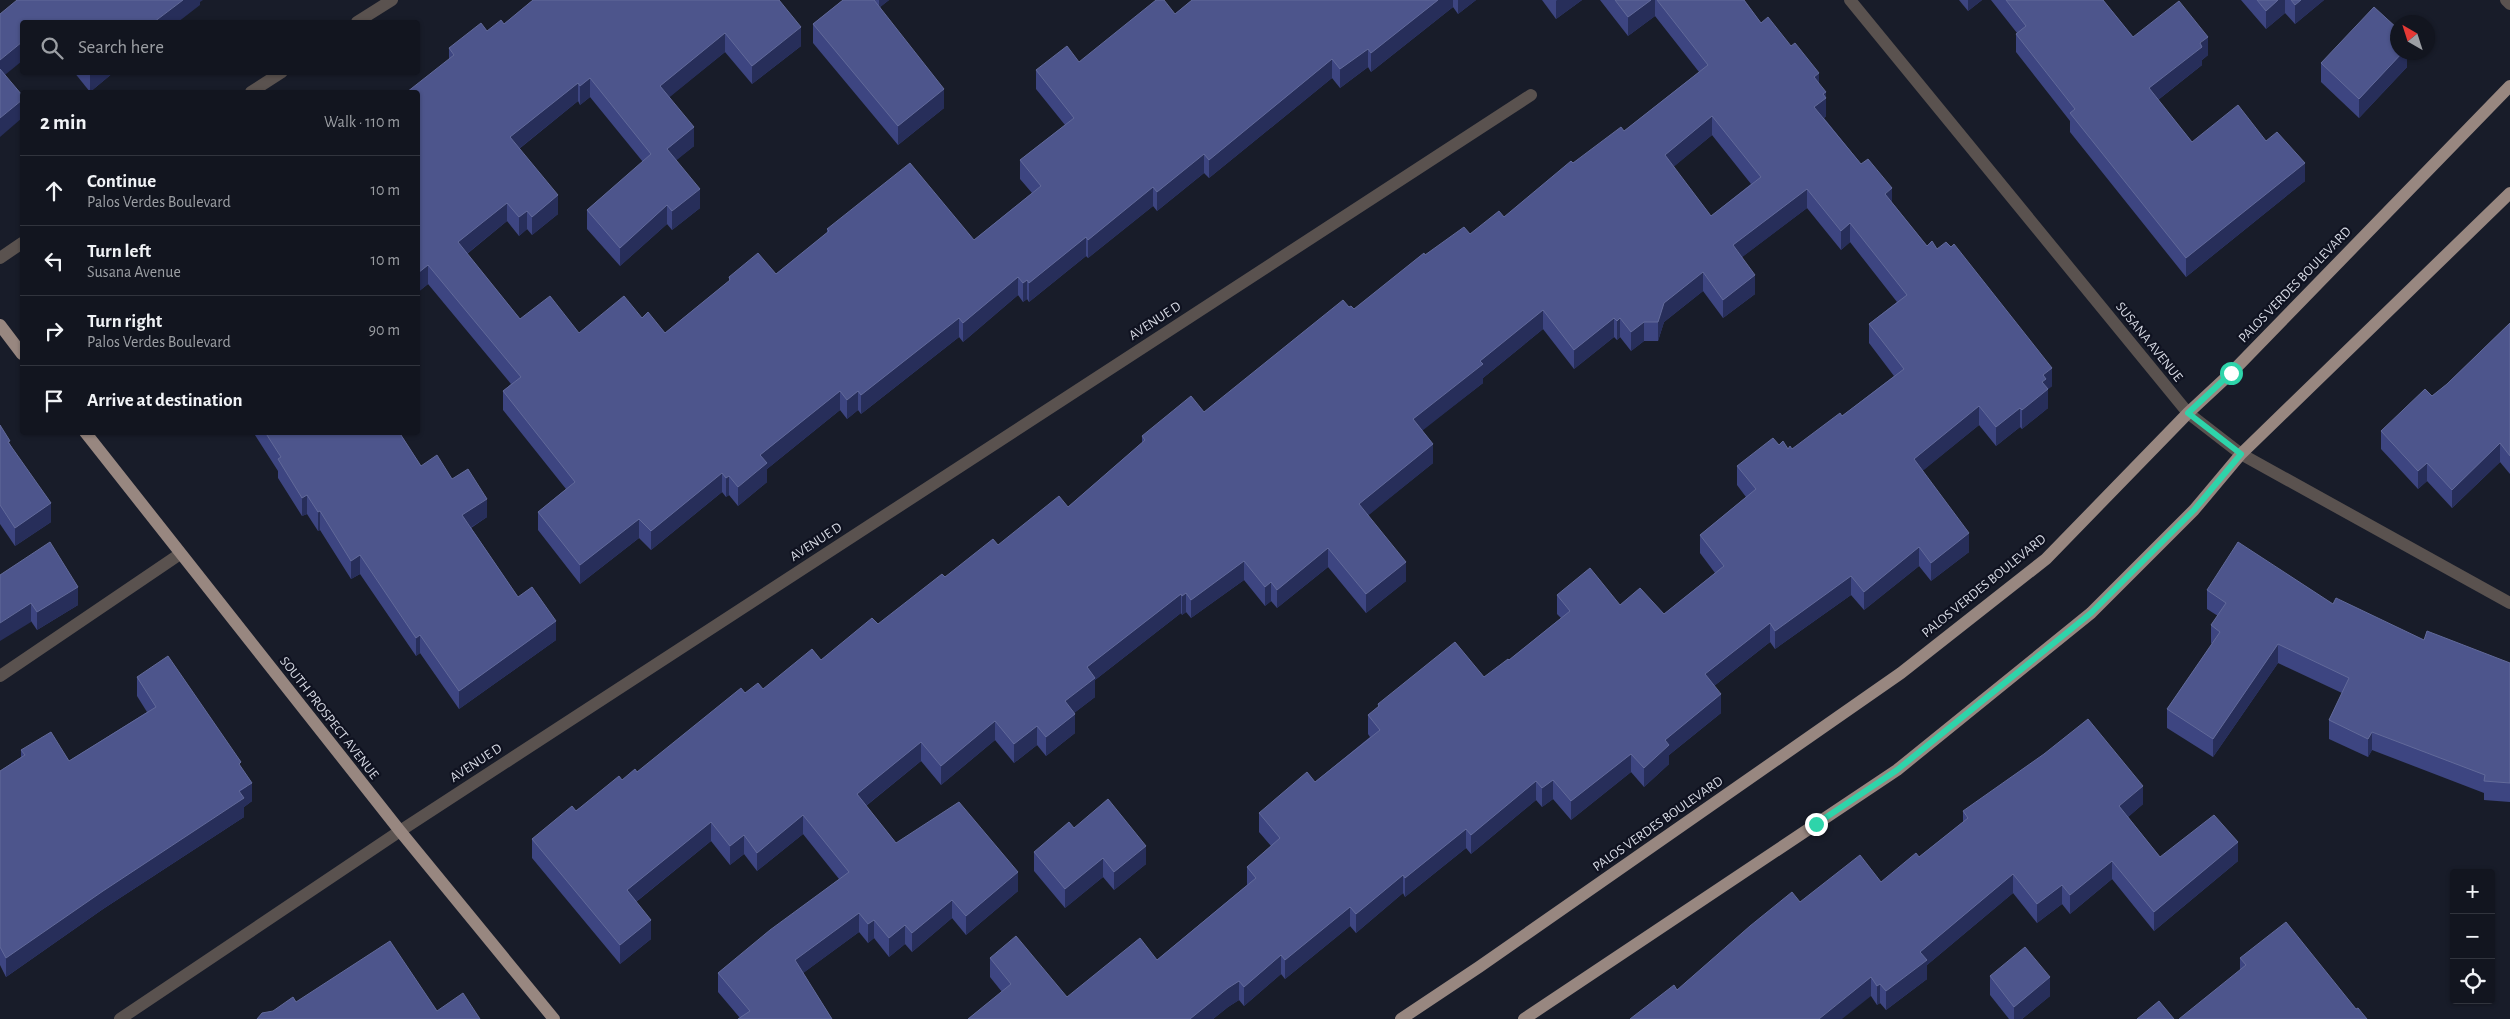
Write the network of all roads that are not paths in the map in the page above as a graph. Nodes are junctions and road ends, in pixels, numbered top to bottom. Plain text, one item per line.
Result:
1 (392, 0) edge
2 (1850, 0) edge
3 (2506, 0) edge
4 (2510, 4) edge
5 (361, 20) edge
6 (277, 75) edge
7 (2510, 86) edge
8 (254, 90) edge
9 (1531, 95) dead end
10 (2510, 193) edge
11 (20, 244) edge
12 (0, 258) edge
13 (0, 325) edge
14 (20, 351) edge
15 (2188, 413) junction
16 (86, 435) edge
17 (2241, 454) junction
18 (180, 554) junction
19 (2510, 603) edge
20 (0, 676) edge
21 (400, 831) junction
22 (120, 1019) edge
23 (554, 1019) edge
24 (1401, 1019) edge
25 (1524, 1019) edge

1 - 5 street
2 - 15 street, SUSANA AVENUE
3 - 4 street
6 - 8 street
7 - 15 main road, PALOS VERDES BOULEVARD
9 - 21 street, AVENUE D
10 - 17 main road
11 - 12 street
13 - 14 main road
15 - 17 street, SUSANA AVENUE
15 - 24 main road, PALOS VERDES BOULEVARD
16 - 18 main road, SOUTH PROSPECT AVENUE
17 - 19 street, SUSANA AVENUE
17 - 25 main road
18 - 20 street
18 - 21 main road, SOUTH PROSPECT AVENUE
21 - 22 street, AVENUE D
21 - 23 main road, SOUTH PROSPECT AVENUE

